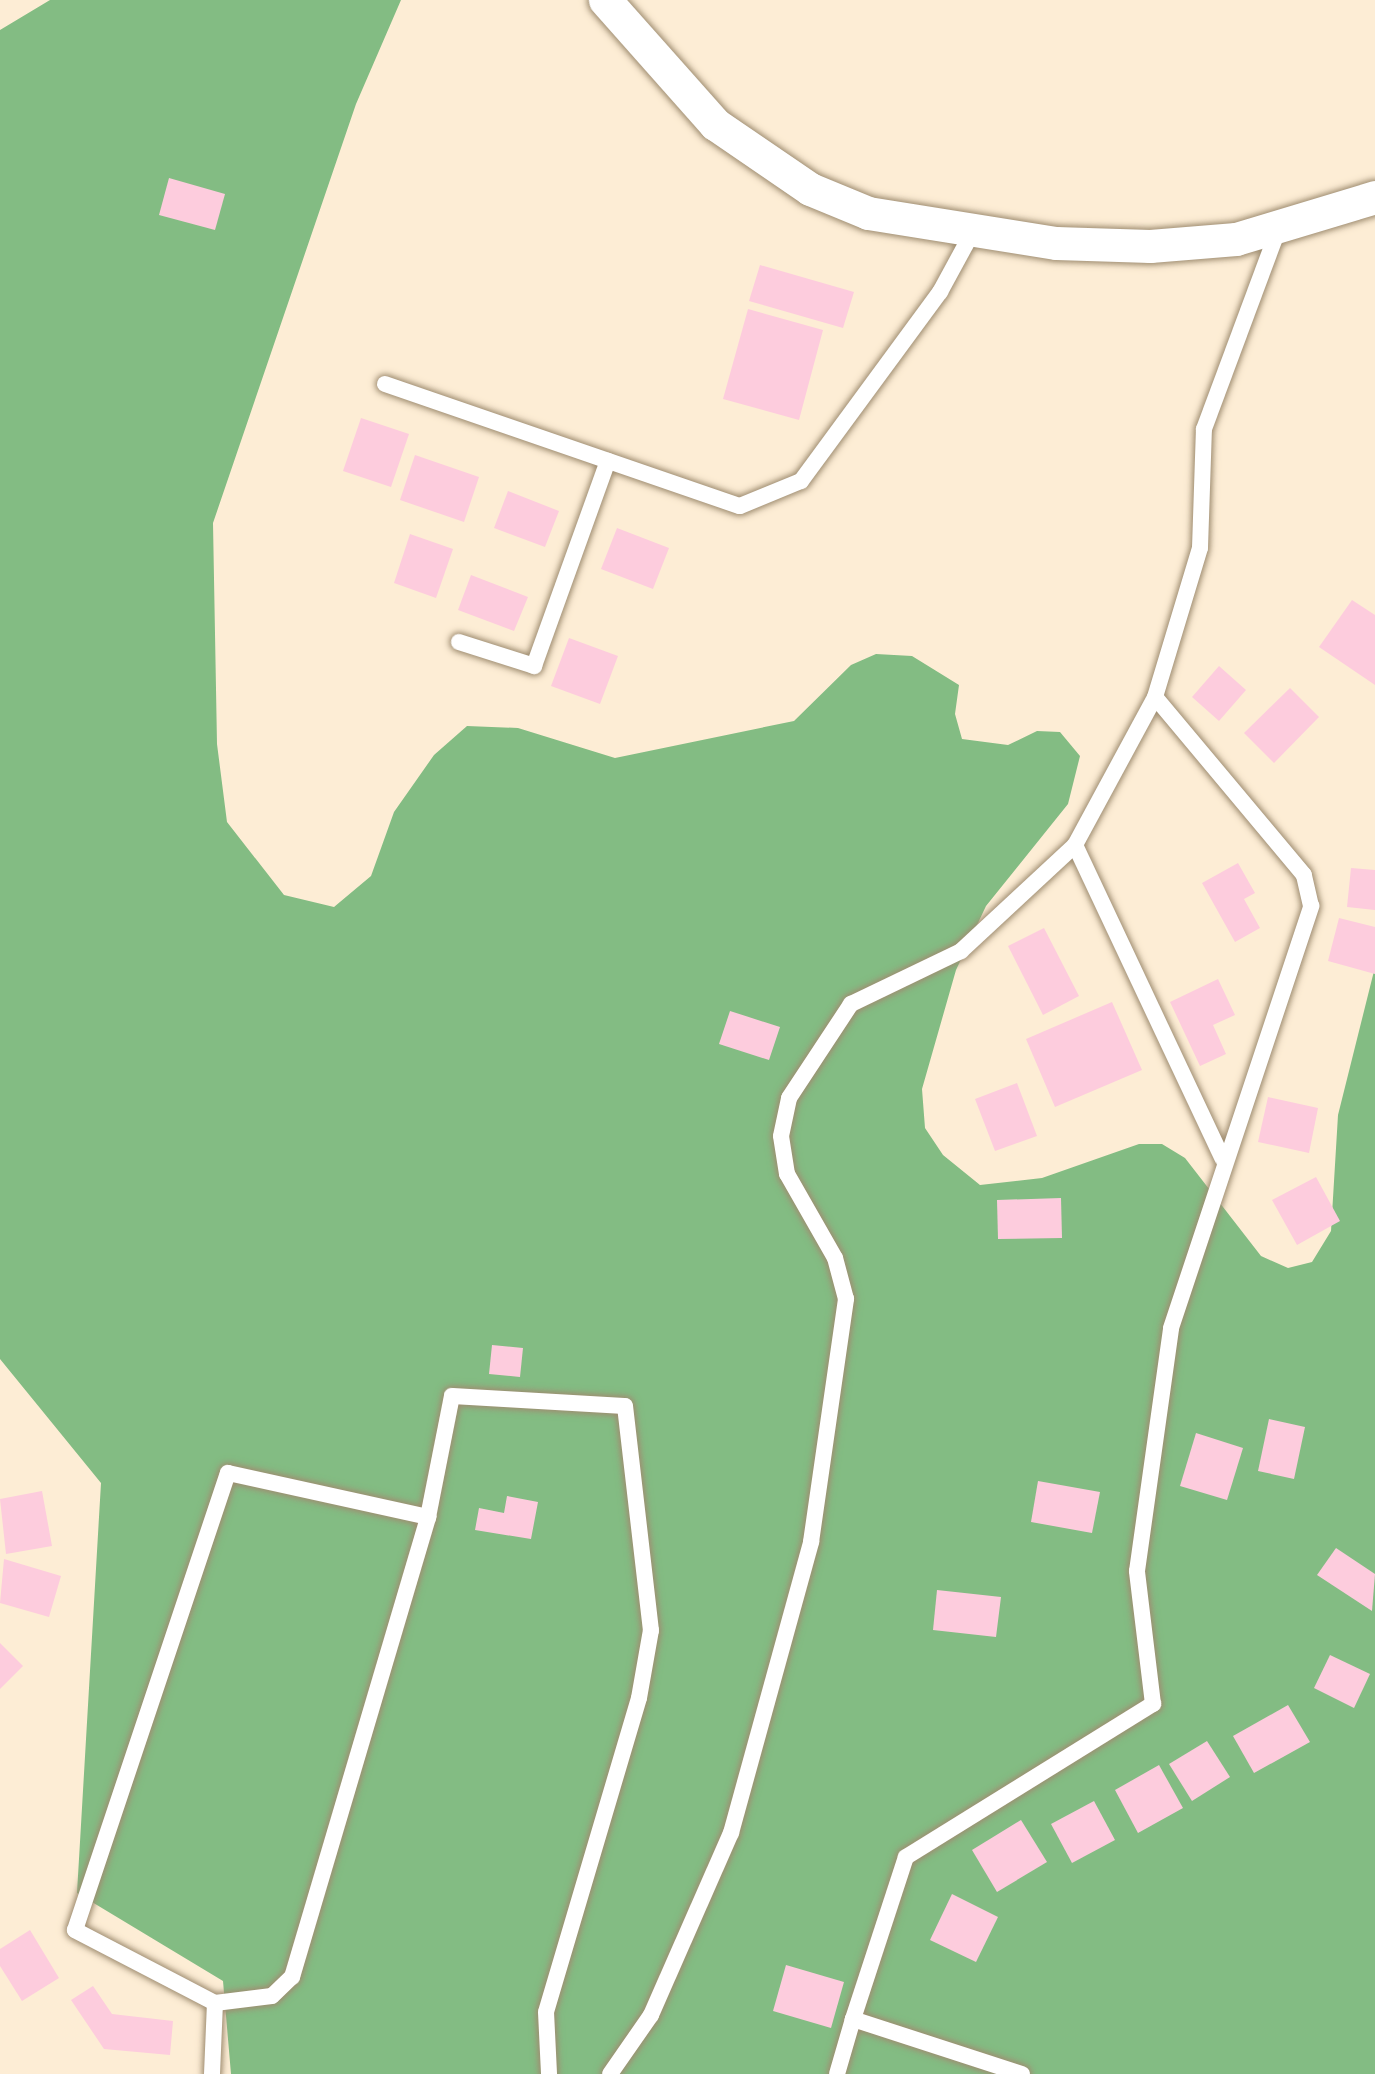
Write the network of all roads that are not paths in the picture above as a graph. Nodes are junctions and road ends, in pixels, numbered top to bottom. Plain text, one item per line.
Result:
1 (605, 0) edge
2 (1375, 197) edge
3 (1278, 230) junction
4 (972, 233) junction
5 (385, 383) dead end
6 (608, 461) junction
7 (459, 642) dead end
8 (1155, 697) junction
9 (1076, 845) junction
10 (1222, 1158) junction
11 (428, 1517) junction
12 (215, 2003) junction
13 (853, 2019) junction
14 (212, 2074) edge
15 (549, 2074) edge
16 (610, 2074) edge
17 (837, 2074) edge
18 (1022, 2074) edge

1 - 4 street
2 - 3 street
3 - 4 street
3 - 8 lane
4 - 6 lane
5 - 6 lane
6 - 7 lane
8 - 9 lane
8 - 10 lane
9 - 10 lane
9 - 16 lane
10 - 13 lane
11 - 12 lane
11 - 12 lane
11 - 15 lane
12 - 14 lane
13 - 17 lane
13 - 18 lane

